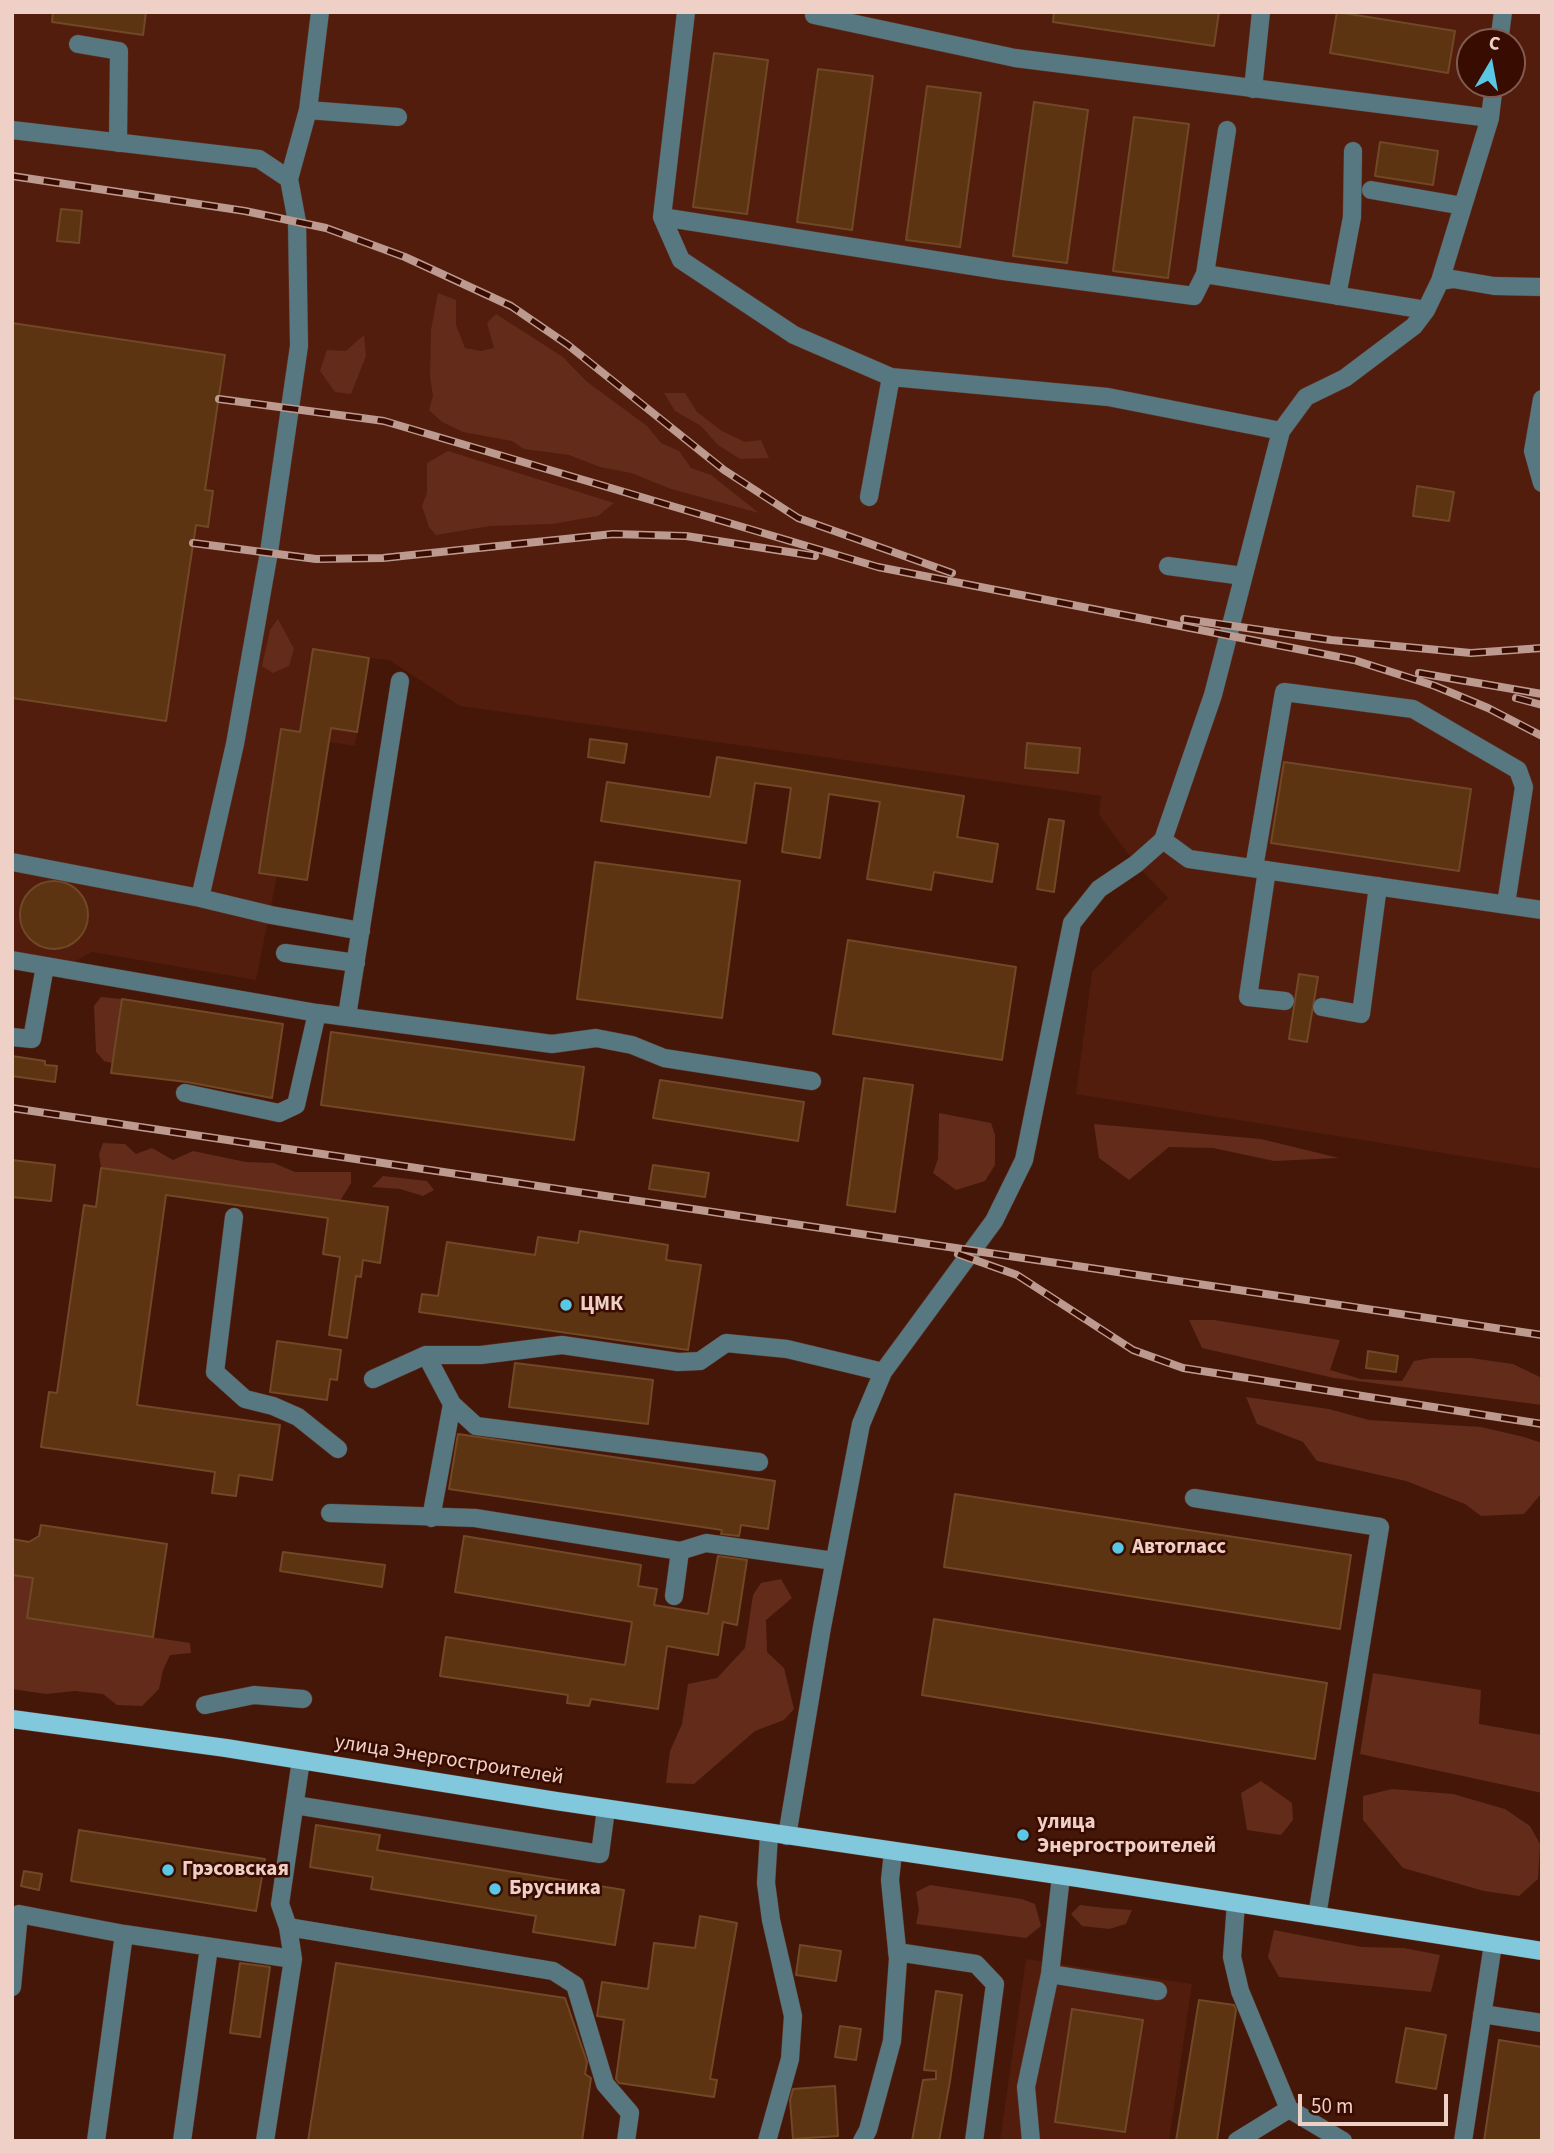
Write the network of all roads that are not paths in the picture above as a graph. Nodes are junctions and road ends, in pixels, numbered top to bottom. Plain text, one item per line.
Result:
1 (320, 12) edge
2 (686, 12) edge
3 (814, 12) edge
4 (1261, 12) edge
5 (78, 44) dead end
6 (1253, 89) junction
7 (1492, 98) edge
8 (308, 110) junction
9 (398, 117) dead end
10 (1490, 118) junction
11 (12, 130) edge
12 (1227, 130) dead end
13 (118, 143) junction
14 (1353, 151) dead end
15 (289, 179) junction
16 (1371, 190) dead end
17 (1463, 206) junction
18 (662, 218) junction
19 (1205, 274) junction
20 (1440, 281) junction
21 (1542, 286) edge
22 (1337, 296) junction
23 (1426, 310) junction
24 (891, 377) junction
25 (1542, 399) edge
26 (1281, 431) junction
27 (1542, 483) edge
28 (869, 497) dead end
29 (1168, 566) dead end
30 (1243, 576) junction
31 (400, 681) dead end
32 (1163, 840) junction
33 (12, 862) edge
34 (1260, 869) junction
35 (1378, 886) junction
36 (200, 898) junction
37 (1506, 904) junction
38 (1542, 910) edge
39 (361, 931) junction
40 (285, 953) dead end
41 (12, 960) edge
42 (356, 962) junction
43 (45, 966) junction
44 (1285, 1001) dead end
45 (1322, 1007) dead end
46 (317, 1013) junction
47 (347, 1016) junction
48 (12, 1037) edge
49 (812, 1081) dead end
50 (185, 1093) dead end
51 (234, 1217) dead end
52 (426, 1355) junction
53 (883, 1372) junction
54 (373, 1379) dead end
55 (452, 1404) junction
56 (338, 1449) dead end
57 (759, 1462) dead end
58 (1194, 1498) dead end
59 (330, 1513) dead end
60 (431, 1518) junction
61 (680, 1551) junction
62 (835, 1561) junction
63 (674, 1596) dead end
64 (303, 1699) dead end
65 (205, 1705) dead end
66 (12, 1719) edge
67 (301, 1760) junction
68 (295, 1805) junction
69 (606, 1809) junction
70 (769, 1834) junction
71 (787, 1836) junction
72 (893, 1852) junction
73 (1061, 1876) junction
74 (1236, 1903) junction
75 (1317, 1916) junction
76 (288, 1927) junction
77 (124, 1934) junction
78 (1493, 1944) junction
79 (209, 1947) junction
80 (1542, 1951) edge
81 (897, 1952) junction
82 (293, 1959) junction
83 (1050, 1974) junction
84 (12, 1987) edge
85 (1158, 1991) dead end
86 (1482, 2014) junction
87 (1542, 2023) edge
88 (1289, 2109) junction
89 (96, 2141) edge
90 (182, 2141) edge
91 (265, 2141) edge
92 (626, 2141) edge
93 (767, 2141) edge
94 (862, 2141) edge
95 (975, 2141) edge
96 (1031, 2141) edge
97 (1237, 2141) edge
98 (1343, 2141) edge
99 (1462, 2141) edge

1 - 8 lane
2 - 18 lane
3 - 6 lane
4 - 6 lane
5 - 13 lane
6 - 10 lane
7 - 10 lane
8 - 9 lane
8 - 15 lane
10 - 17 lane
11 - 13 lane
12 - 19 lane
13 - 15 lane
14 - 22 lane
15 - 36 lane
16 - 17 lane
17 - 20 lane
18 - 19 lane
18 - 24 lane
19 - 22 lane
20 - 21 lane
20 - 23 lane
22 - 23 lane
23 - 26 lane
24 - 26 lane
24 - 28 lane
25 - 27 lane
26 - 30 lane
29 - 30 lane
30 - 32 lane
31 - 39 lane
32 - 34 lane
32 - 53 lane
33 - 36 lane
34 - 35 lane
34 - 37 lane
34 - 44 lane
35 - 37 lane
35 - 45 lane
36 - 39 lane
37 - 38 lane
39 - 42 lane
40 - 42 lane
41 - 43 lane
42 - 47 lane
43 - 46 lane
43 - 48 lane
46 - 47 lane
46 - 50 lane
47 - 49 lane
51 - 56 lane
52 - 53 lane
52 - 54 lane
52 - 55 lane
53 - 62 lane
55 - 57 lane
55 - 60 lane
58 - 75 lane
59 - 60 lane
60 - 61 lane
61 - 62 lane
61 - 63 lane
62 - 71 lane
64 - 65 lane
66 - 67 main road, улица Энергостроителей
67 - 68 lane
67 - 69 main road, улица Энергостроителей
68 - 69 lane
68 - 76 lane
69 - 70 main road, улица Энергостроителей
70 - 71 main road, улица Энергостроителей
70 - 93 lane
71 - 72 main road, улица Энергостроителей
72 - 73 main road, улица Энергостроителей
72 - 81 lane
73 - 74 main road, улица Энергостроителей
73 - 83 lane
74 - 75 main road, улица Энергостроителей
74 - 88 lane
75 - 78 main road, улица Энергостроителей
76 - 82 lane
76 - 92 lane
77 - 79 lane
77 - 84 lane
77 - 89 lane
78 - 80 main road, улица Энергостроителей
78 - 86 lane
79 - 82 lane
79 - 90 lane
81 - 94 lane
81 - 95 lane
82 - 91 lane
83 - 85 lane
83 - 96 lane
86 - 87 lane
86 - 99 lane
88 - 97 lane
88 - 98 lane

